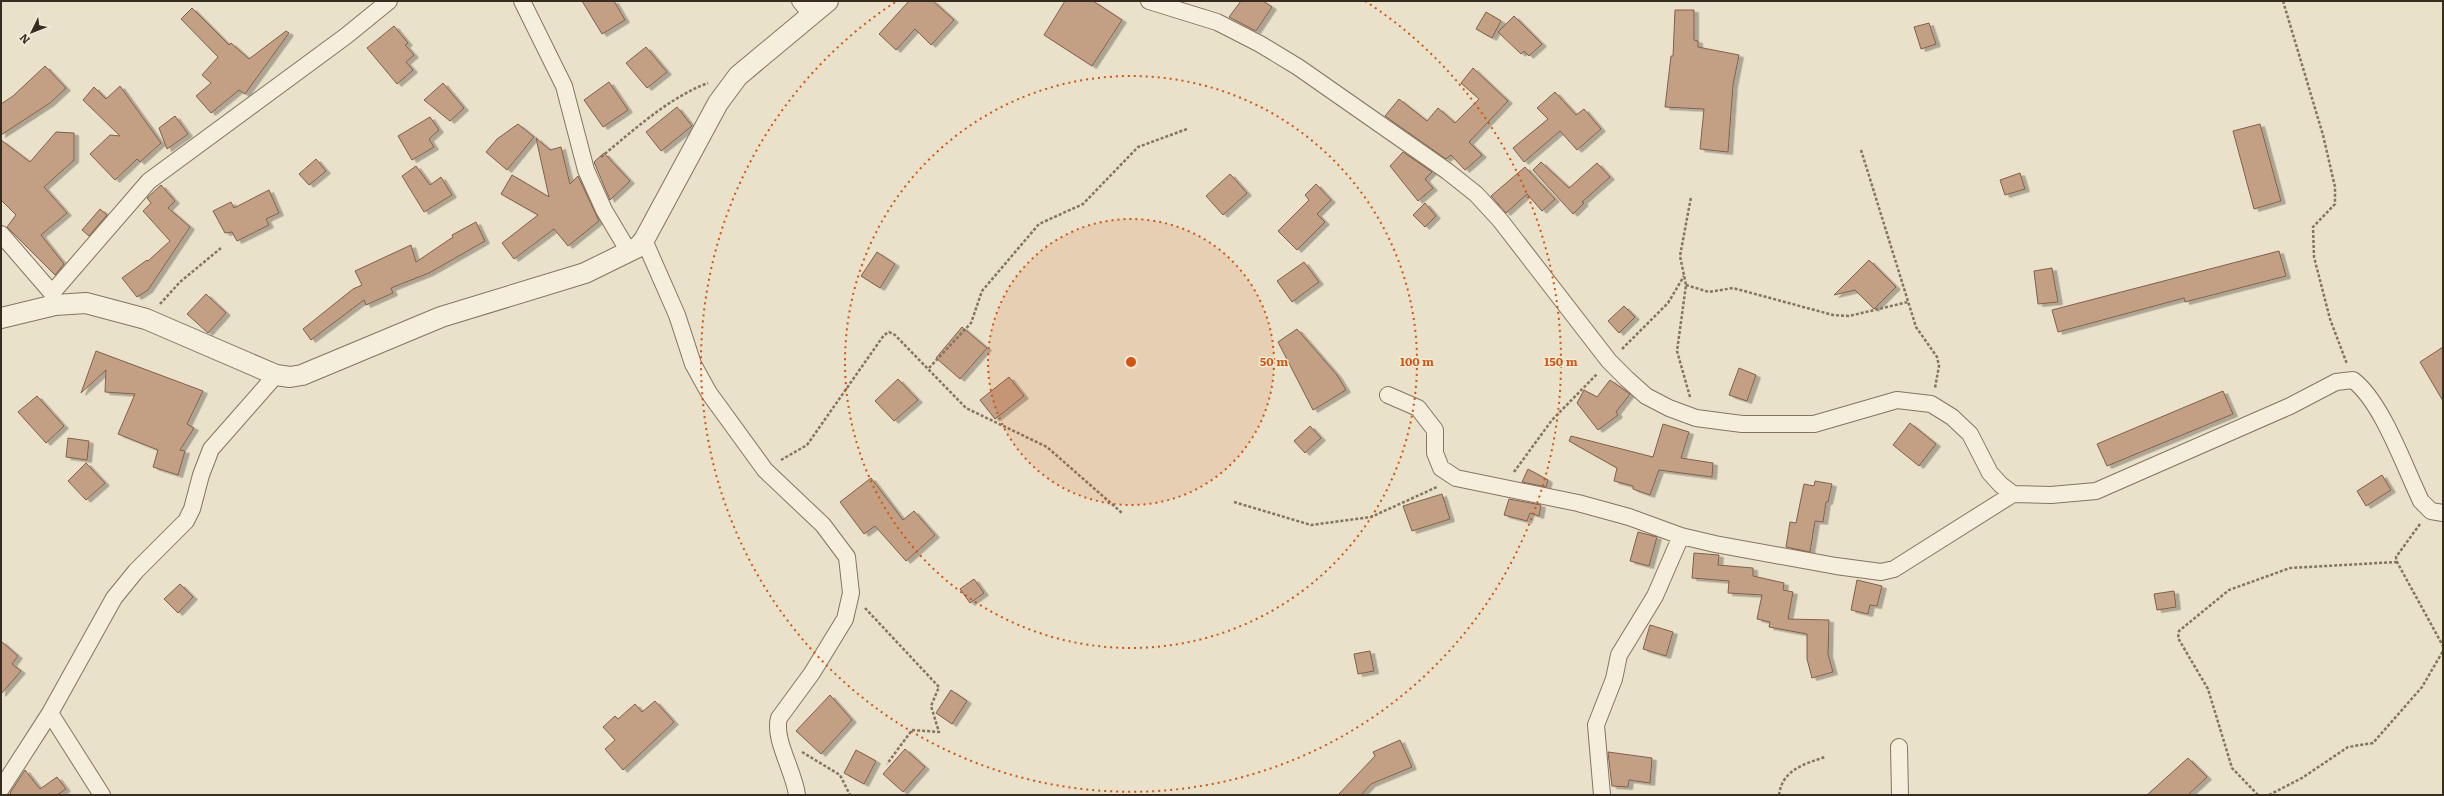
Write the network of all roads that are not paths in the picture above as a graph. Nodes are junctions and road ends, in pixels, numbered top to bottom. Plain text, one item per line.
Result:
1 (389, 1) edge
2 (522, 1) edge
3 (828, 1) edge
4 (1149, 1) edge
5 (805, 7) edge
6 (1, 234) edge
7 (637, 246) junction
8 (53, 299) junction
9 (1, 318) edge
10 (276, 375) junction
11 (1388, 395) dead end
12 (2013, 494) junction
13 (2437, 512) edge
14 (1681, 536) junction
15 (50, 713) junction
16 (1899, 747) dead end
17 (1, 789) edge
18 (102, 795) edge
19 (797, 795) edge
20 (1602, 795) edge
21 (1900, 795) edge

1 - 8 street
2 - 7 street
3 - 5 street
4 - 12 street
5 - 7 street
6 - 8 street
7 - 10 street
7 - 19 street
8 - 9 street
8 - 10 street
10 - 15 street
11 - 14 street
12 - 13 street
12 - 14 street
14 - 20 street
15 - 17 street
15 - 18 street
16 - 21 street

